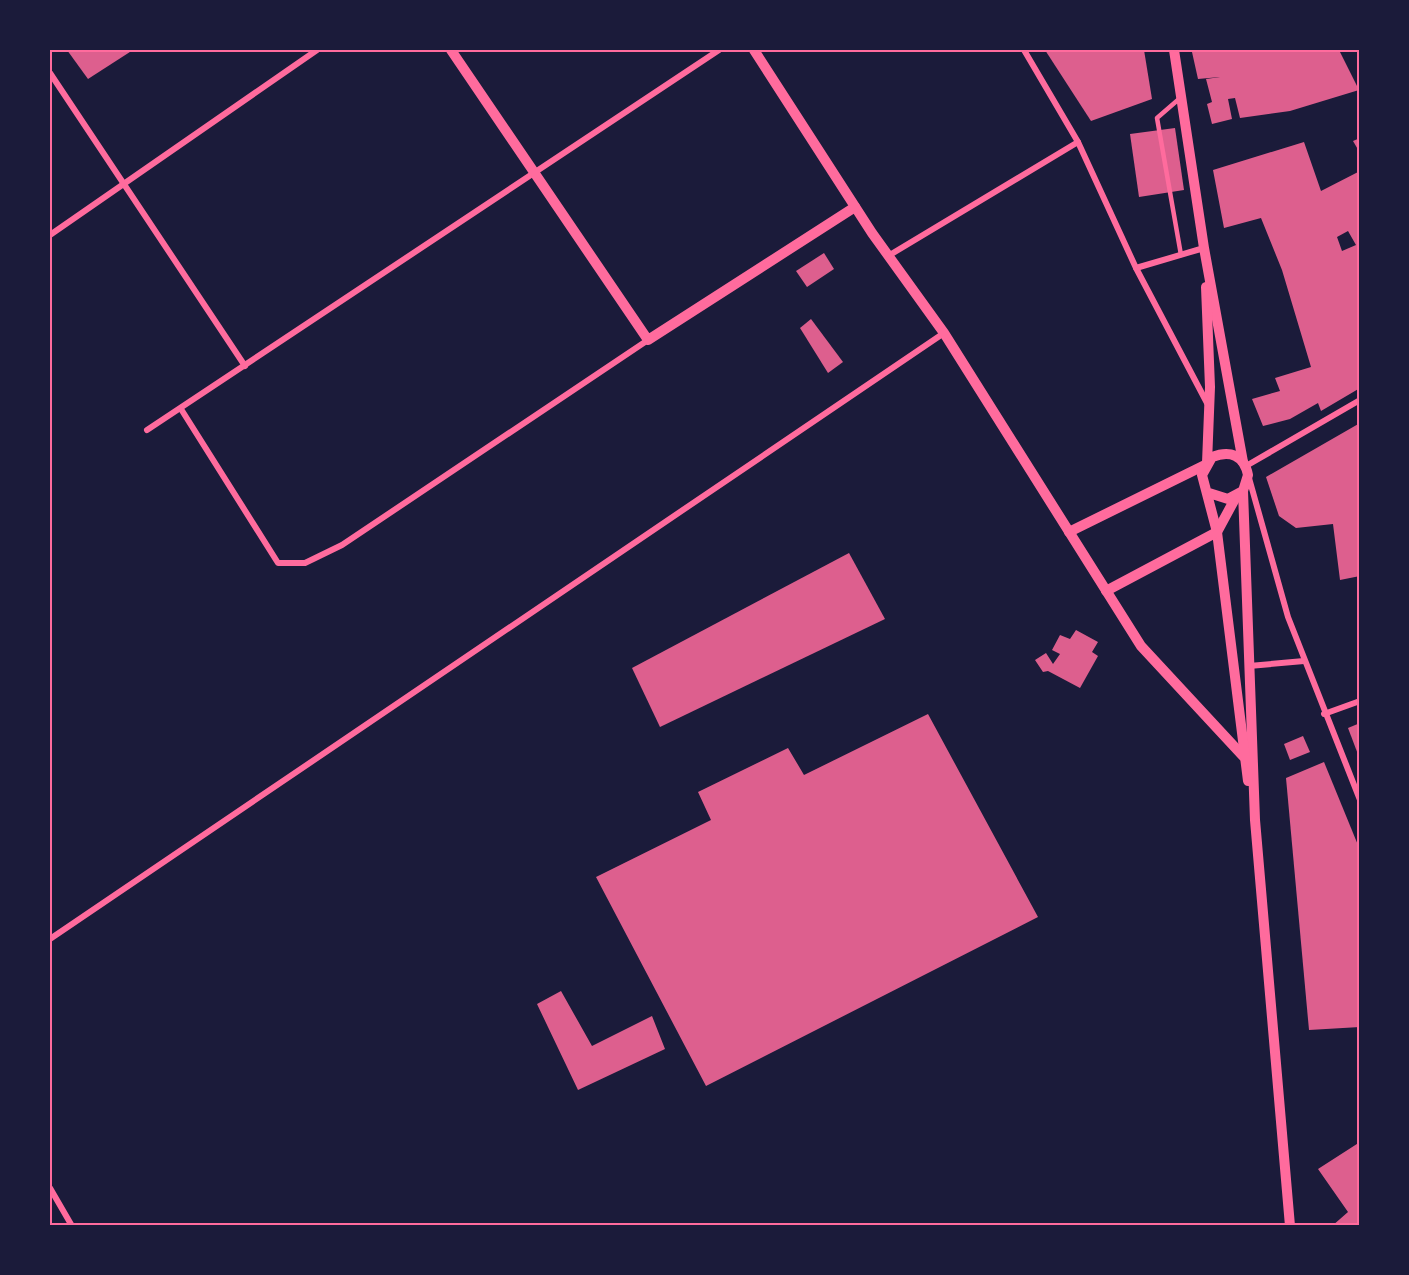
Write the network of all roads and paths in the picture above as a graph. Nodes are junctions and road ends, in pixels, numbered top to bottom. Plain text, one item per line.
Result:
1 (317, 50) edge
2 (451, 50) edge
3 (719, 50) edge
4 (754, 50) edge
5 (1024, 50) edge
6 (1174, 50) edge
7 (50, 73) edge
8 (1181, 97) junction
9 (1078, 142) junction
10 (534, 171) junction
11 (124, 184) junction
12 (855, 207) junction
13 (50, 235) edge
14 (1204, 248) junction
15 (1181, 255) junction
16 (888, 256) junction
17 (1136, 268) junction
18 (944, 333) junction
19 (648, 340) junction
20 (245, 366) junction
21 (1359, 400) edge
22 (1208, 406) junction
23 (181, 409) junction
24 (147, 430) dead end
25 (1206, 464) junction
26 (1246, 468) junction
27 (1209, 493) junction
28 (1239, 494) junction
29 (1069, 532) junction
30 (1217, 532) junction
31 (1106, 591) junction
32 (1304, 661) junction
33 (1249, 666) junction
34 (1359, 701) edge
35 (1324, 714) junction
36 (1244, 756) junction
37 (1359, 800) edge
38 (1255, 820) junction
39 (50, 939) edge
40 (50, 1188) edge
41 (1289, 1225) edge
42 (72, 1226) edge

1 - 11 street
2 - 10 street
3 - 10 street
4 - 12 street
5 - 9 street
6 - 8 street
7 - 11 street
8 - 14 street
8 - 15 lane
9 - 16 street
9 - 17 street
10 - 19 street
10 - 20 street
11 - 13 street
11 - 20 street
12 - 16 street
12 - 19 street
14 - 15 street
14 - 22 street
14 - 26 street
15 - 17 street
16 - 18 street
17 - 22 street
18 - 29 street
18 - 39 street
19 - 23 street
20 - 23 street
21 - 26 street
22 - 25 street
23 - 24 street
25 - 26 street
25 - 27 street
25 - 29 street
26 - 28 street
26 - 32 street
27 - 28 street
27 - 30 street
28 - 30 street
28 - 33 street
29 - 31 street
30 - 31 street
30 - 36 street
31 - 36 street
32 - 33 street
32 - 35 street
33 - 38 street
34 - 35 street
35 - 37 street
36 - 38 street
38 - 41 street
40 - 42 street

